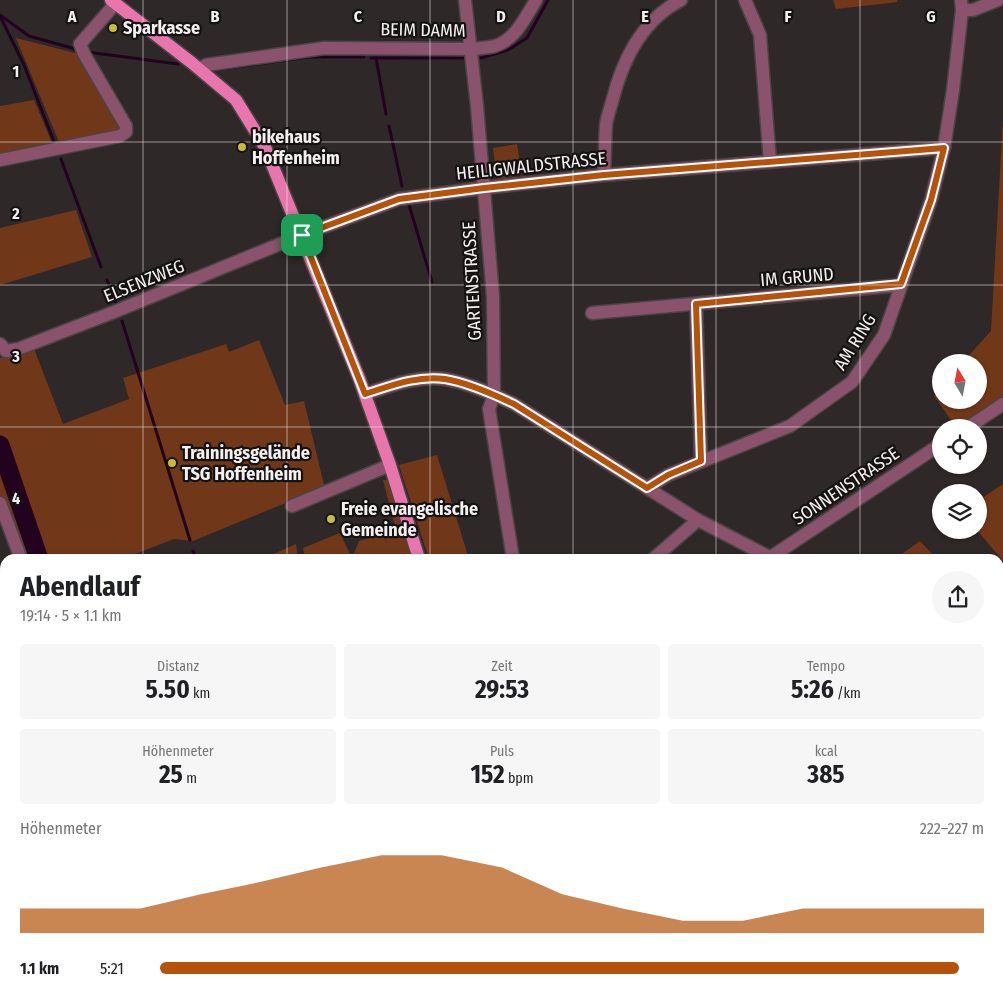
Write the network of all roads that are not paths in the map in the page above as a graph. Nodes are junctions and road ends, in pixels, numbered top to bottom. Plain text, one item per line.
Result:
1 (465, 0) edge
2 (536, 0) edge
3 (745, 0) edge
4 (998, 0) edge
5 (676, 1) edge
6 (113, 2) edge
7 (961, 5) edge
8 (472, 49) junction
9 (200, 69) junction
10 (944, 148) junction
11 (0, 160) edge
12 (770, 162) junction
13 (604, 175) junction
14 (484, 188) junction
15 (302, 235) junction
16 (901, 284) junction
17 (696, 304) junction
18 (592, 312) dead end
19 (0, 344) edge
20 (365, 394) junction
21 (494, 395) junction
22 (1003, 404) edge
23 (980, 419) edge
24 (932, 450) edge
25 (701, 461) junction
26 (390, 465) junction
27 (647, 488) junction
28 (0, 503) edge
29 (292, 506) dead end
30 (698, 520) junction
31 (19, 554) edge
32 (418, 554) edge
33 (512, 554) edge
34 (659, 554) edge
35 (764, 554) edge
36 (778, 554) edge

1 - 8 street, GARTENSTRASSE
2 - 8 street, BEIM DAMM
3 - 12 street
4 - 7 street, AM RING
5 - 13 street
6 - 9 main road
6 - 11 street
7 - 10 street, AM RING
8 - 9 street, BEIM DAMM
8 - 14 street, GARTENSTRASSE
9 - 15 main road
10 - 12 street, HEILIGWALDSTRASSE
10 - 16 street, AM RING
12 - 13 street, HEILIGWALDSTRASSE
13 - 14 street, HEILIGWALDSTRASSE
14 - 15 street, HEILIGWALDSTRASSE
14 - 21 street, GARTENSTRASSE
15 - 19 street, ELSENZWEG
15 - 20 main road
16 - 17 street, IM GRUND
16 - 25 street, AM RING
17 - 18 street, IM GRUND
17 - 25 street
20 - 21 street
20 - 26 main road
21 - 27 street
21 - 33 street, GARTENSTRASSE
22 - 23 street
24 - 36 street, SONNENSTRASSE
25 - 27 street, AM RING
26 - 29 street
26 - 32 main road
27 - 30 street
28 - 31 street
30 - 34 street
30 - 35 street

